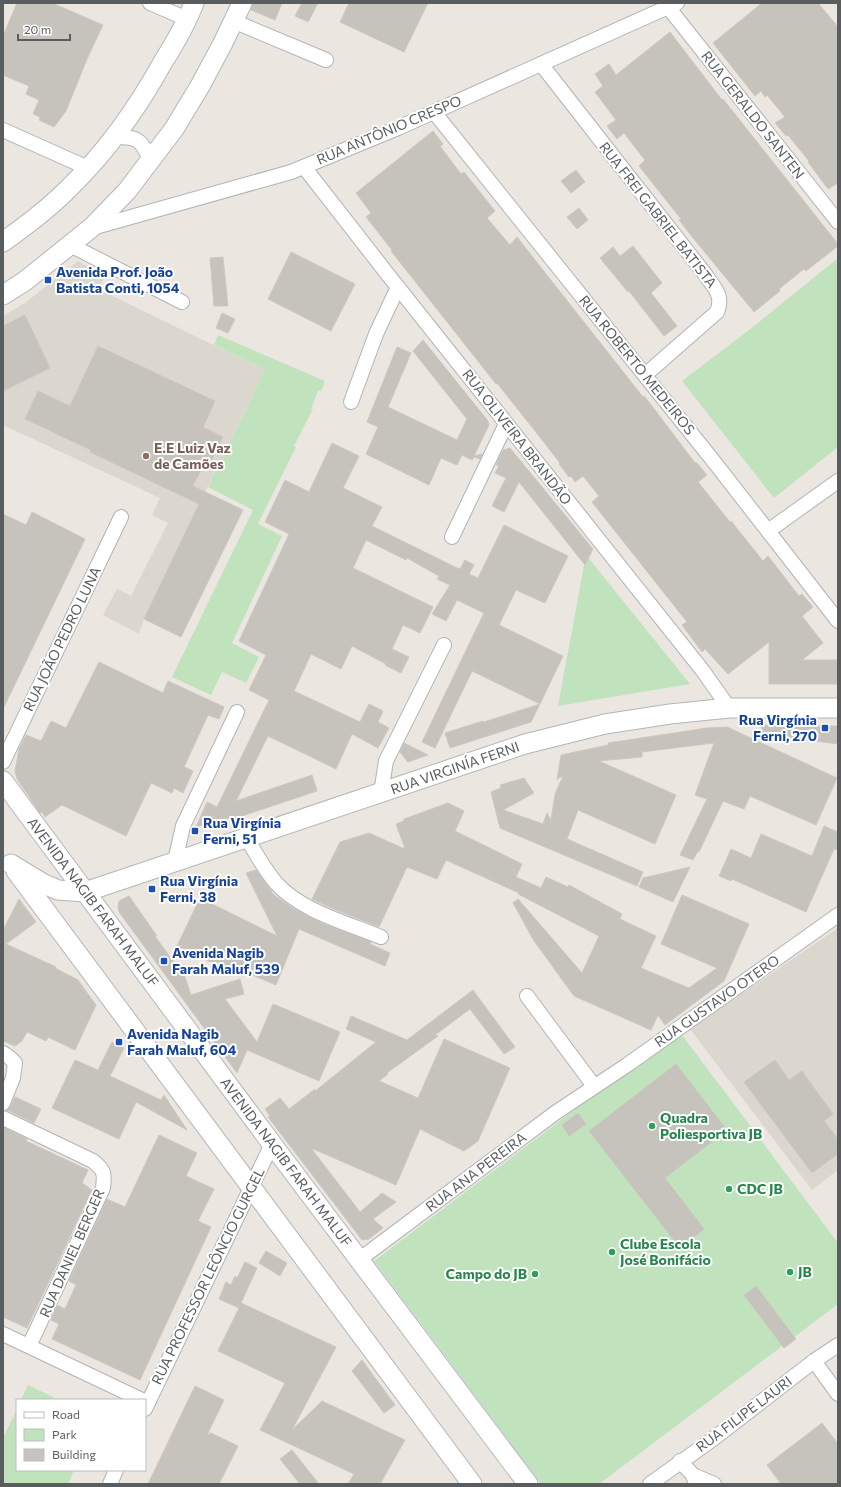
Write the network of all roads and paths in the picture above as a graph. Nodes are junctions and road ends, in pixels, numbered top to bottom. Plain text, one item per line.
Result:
1 (150, 3) edge
2 (242, 3) edge
3 (672, 5) edge
4 (190, 11) edge
5 (233, 21) junction
6 (326, 60) dead end
7 (541, 64) junction
8 (434, 112) junction
9 (3, 130) edge
10 (114, 137) junction
11 (150, 159) junction
12 (304, 167) junction
13 (88, 168) junction
14 (838, 222) edge
15 (91, 228) junction
16 (3, 242) edge
17 (70, 245) junction
18 (398, 287) junction
19 (3, 295) edge
20 (182, 302) dead end
21 (645, 375) junction
22 (351, 402) dead end
23 (506, 424) junction
24 (838, 481) edge
25 (122, 517) dead end
26 (768, 531) junction
27 (452, 537) dead end
28 (838, 621) edge
29 (444, 645) dead end
30 (729, 708) junction
31 (838, 708) edge
32 (237, 712) dead end
33 (3, 762) edge
34 (3, 781) edge
35 (381, 793) junction
36 (246, 837) junction
37 (7, 859) edge
38 (175, 861) junction
39 (86, 892) junction
40 (838, 915) edge
41 (381, 937) dead end
42 (527, 996) dead end
43 (3, 1053) edge
44 (594, 1086) junction
45 (3, 1103) edge
46 (3, 1118) edge
47 (272, 1144) junction
48 (250, 1188) junction
49 (360, 1259) junction
50 (4, 1337) edge
51 (838, 1345) edge
52 (29, 1346) junction
53 (814, 1361) junction
54 (838, 1394) edge
55 (137, 1399) edge
56 (146, 1401) edge
57 (680, 1461) junction
58 (116, 1471) edge
59 (694, 1479) edge
60 (110, 1484) edge
61 (472, 1484) edge
62 (528, 1484) edge
63 (650, 1484) edge
64 (714, 1484) edge

1 - 4 street
2 - 5 main road
3 - 7 street, RUA ANTÔNIO CRESPO
3 - 14 street, RUA GERALDO SANTEN
4 - 10 main road
5 - 6 street
5 - 11 main road
7 - 8 street, RUA ANTÔNIO CRESPO
7 - 21 street, RUA FREI GABRIEL BATISTA
8 - 12 street, RUA ANTÔNIO CRESPO
8 - 21 street, RUA ROBERTO MEDEIROS
9 - 13 street
10 - 11 street
10 - 13 main road
11 - 15 main road
12 - 15 street, RUA ANTÔNIO CRESPO
12 - 18 street, RUA OLIVEIRA BRANDÃO
13 - 16 main road
15 - 17 main road
17 - 19 main road
17 - 20 street
18 - 22 street
18 - 23 street, RUA OLIVEIRA BRANDÃO
21 - 26 street, RUA ROBERTO MEDEIROS
23 - 27 street
23 - 30 street, RUA OLIVEIRA BRANDÃO
24 - 26 street
25 - 33 street, RUA JOÃO PEDRO LUNA
26 - 28 street, RUA ROBERTO MEDEIROS
29 - 35 street
30 - 31 main road, RUA VIRGINÍA FERNI
30 - 35 main road, RUA VIRGINÍA FERNI
32 - 38 street
34 - 39 main road, AVENIDA NAGIB FARAH MALUF
35 - 36 main road, RUA VIRGINÍA FERNI
36 - 38 main road, RUA VIRGINÍA FERNI
36 - 41 street
37 - 39 main road
37 - 48 main road
38 - 39 main road, RUA VIRGINÍA FERNI
39 - 47 main road, AVENIDA NAGIB FARAH MALUF
40 - 44 street, RUA GUSTAVO OTERO
42 - 44 street
43 - 45 street
44 - 49 street, RUA ANA PEREIRA
46 - 52 street, RUA DANIEL BERGER
47 - 48 street, RUA PROFESSOR LEÔNCIO GURGEL
47 - 49 main road, AVENIDA NAGIB FARAH MALUF
48 - 56 street, RUA PROFESSOR LEÔNCIO GURGEL
48 - 61 main road
49 - 62 main road, AVENIDA NAGIB FARAH MALUF
50 - 52 street
51 - 53 street, RUA FILIPE LAURI
52 - 55 street
53 - 54 street
53 - 57 street, RUA FILIPE LAURI
57 - 59 street
57 - 63 street, RUA FILIPE LAURI
58 - 60 street
59 - 64 street

